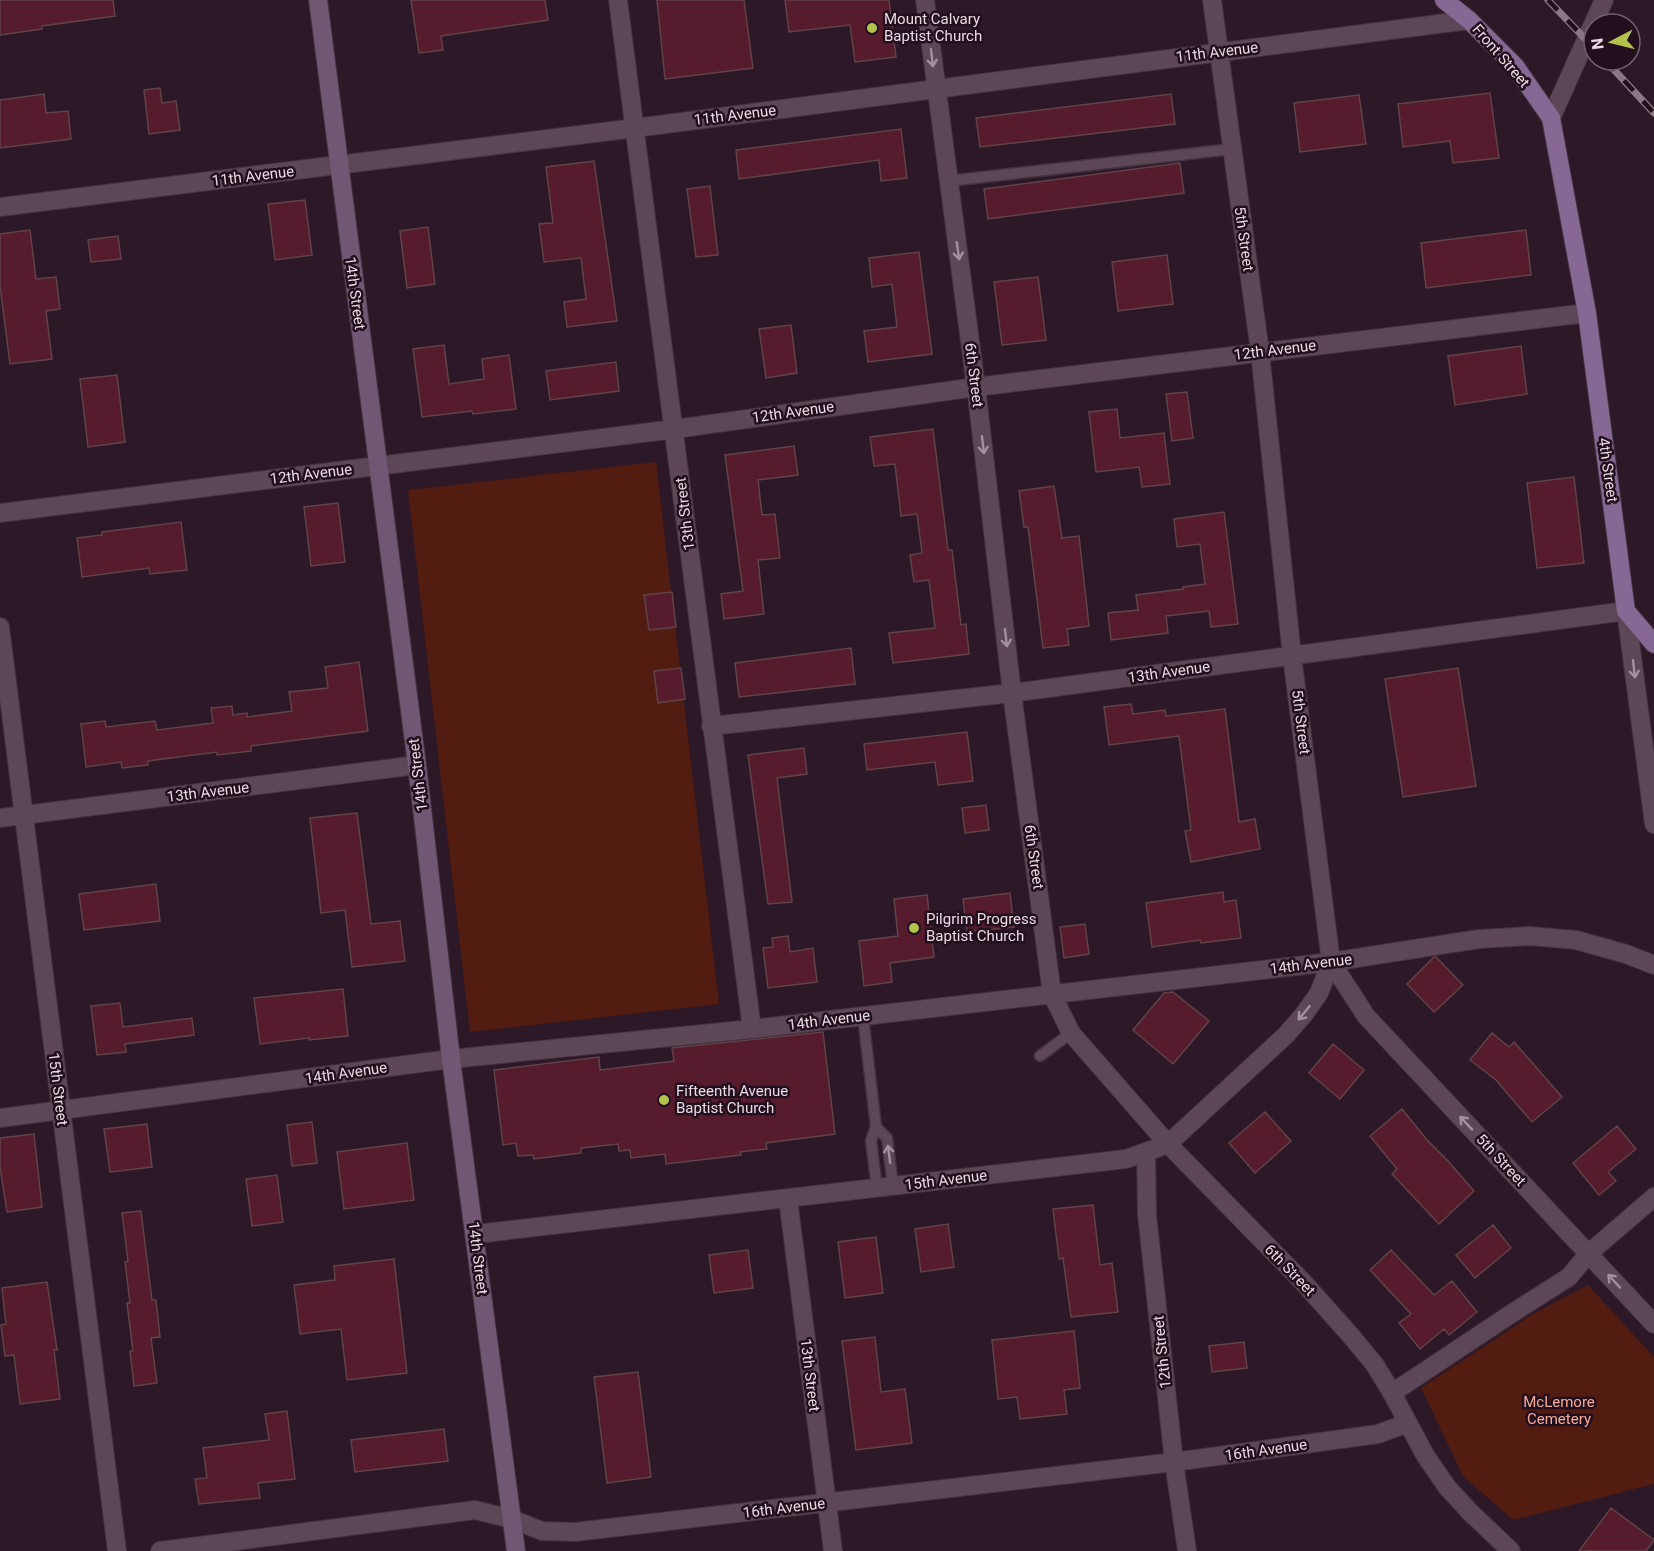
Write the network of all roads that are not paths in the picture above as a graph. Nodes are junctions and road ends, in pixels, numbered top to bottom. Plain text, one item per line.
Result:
1 (318, 0) edge
2 (618, 0) edge
3 (925, 0) edge
4 (1212, 0) edge
5 (1444, 0) edge
6 (1604, 0) edge
7 (1469, 20) junction
8 (1218, 51) junction
9 (936, 89) junction
10 (1551, 118) junction
11 (635, 128) junction
12 (1232, 149) junction
13 (339, 165) junction
14 (948, 181) junction
15 (0, 207) edge
16 (1587, 313) junction
17 (1260, 352) junction
18 (976, 387) junction
19 (675, 429) junction
20 (378, 466) junction
21 (0, 513) edge
22 (1626, 611) junction
23 (0, 627) edge
24 (1654, 644) edge
25 (1293, 656) junction
26 (1012, 693) junction
27 (711, 726) junction
28 (417, 765) junction
29 (23, 815) junction
30 (0, 818) edge
31 (1654, 824) edge
32 (1331, 962) junction
33 (1654, 965) edge
34 (1052, 994) junction
35 (863, 1016) junction
36 (752, 1029) junction
37 (1071, 1033) junction
38 (1040, 1056) dead end
39 (451, 1059) junction
40 (61, 1110) junction
41 (0, 1118) edge
42 (876, 1127) junction
43 (1168, 1144) junction
44 (1146, 1152) junction
45 (885, 1187) junction
46 (1654, 1197) edge
47 (788, 1199) junction
48 (476, 1234) junction
49 (1588, 1254) junction
50 (1654, 1324) edge
51 (1392, 1393) junction
52 (1408, 1423) junction
53 (1174, 1462) junction
54 (827, 1503) junction
55 (512, 1519) junction
56 (117, 1551) edge
57 (160, 1551) edge
58 (516, 1551) edge
59 (833, 1551) edge
60 (1186, 1551) edge
61 (1511, 1551) edge

1 - 13 main road, 14th Street
2 - 11 street, 13th Street
3 -> 9 street, 6th Street
4 - 8 street, 5th Street
5 - 7 main road, Front Street
6 - 10 street
7 - 8 street, 11th Avenue
7 - 10 main road, Front Street
8 - 9 street, 11th Avenue
8 - 12 street, 5th Street
9 - 11 street, 11th Avenue
9 - 14 street, 6th Street
10 - 16 main road, 4th Street
11 - 13 street, 11th Avenue
11 - 19 street, 13th Street
12 - 14 lane
12 - 17 street, 5th Street
13 - 15 street, 11th Avenue
13 - 20 main road, 14th Street
14 -> 18 street, 6th Street
16 - 17 street, 12th Avenue
16 - 22 main road, 4th Street
17 - 18 street, 12th Avenue
17 - 25 street, 5th Street
18 - 19 street, 12th Avenue
18 -> 26 street, 6th Street
19 - 20 street, 12th Avenue
19 - 27 street, 13th Street
20 - 21 street, 12th Avenue
20 - 28 main road, 14th Street
22 - 24 main road
22 - 25 street, 13th Avenue
22 -> 31 street, 4th Street
23 - 29 street, 15th Street
25 - 26 street, 13th Avenue
25 - 32 street, 5th Street
26 - 27 street, 13th Avenue
26 - 34 street, 6th Street
27 - 36 street, 13th Street
28 - 29 street, 13th Avenue
28 - 39 main road, 14th Street
29 - 30 street, 13th Avenue
29 - 40 street, 15th Street
32 - 33 street, 14th Avenue
32 - 34 street, 14th Avenue
32 -> 43 street, 15th Avenue
49 -> 32 street, 5th Street
34 - 35 street, 14th Avenue
34 - 37 street, 6th Street
35 - 36 street, 14th Avenue
35 - 42 lane
36 - 39 street, 14th Avenue
37 - 38 lane
37 - 43 street, 6th Street
39 - 40 street, 14th Avenue
39 - 48 main road, 14th Street
40 - 41 street, 14th Avenue
40 - 56 street, 15th Street
42 - 45 lane
45 -> 42 lane
43 - 44 street, 15th Avenue
43 - 51 street, 6th Street
44 - 45 street, 15th Avenue
44 - 53 street, 12th Street
45 - 47 street, 15th Avenue
46 - 49 street
47 - 48 street, 15th Avenue
47 - 54 street, 13th Street
48 - 55 main road, 14th Street
50 -> 49 street, 5th Street
49 - 51 street
51 - 52 street, 6th Street
52 - 53 street, 16th Avenue
52 - 61 street, 6th Street
53 - 54 street, 16th Avenue
53 - 60 street, 12th Street
54 - 55 street, 16th Avenue
54 - 59 street, 13th Street
55 - 57 street, 16th Avenue
55 - 58 main road, 14th Street

